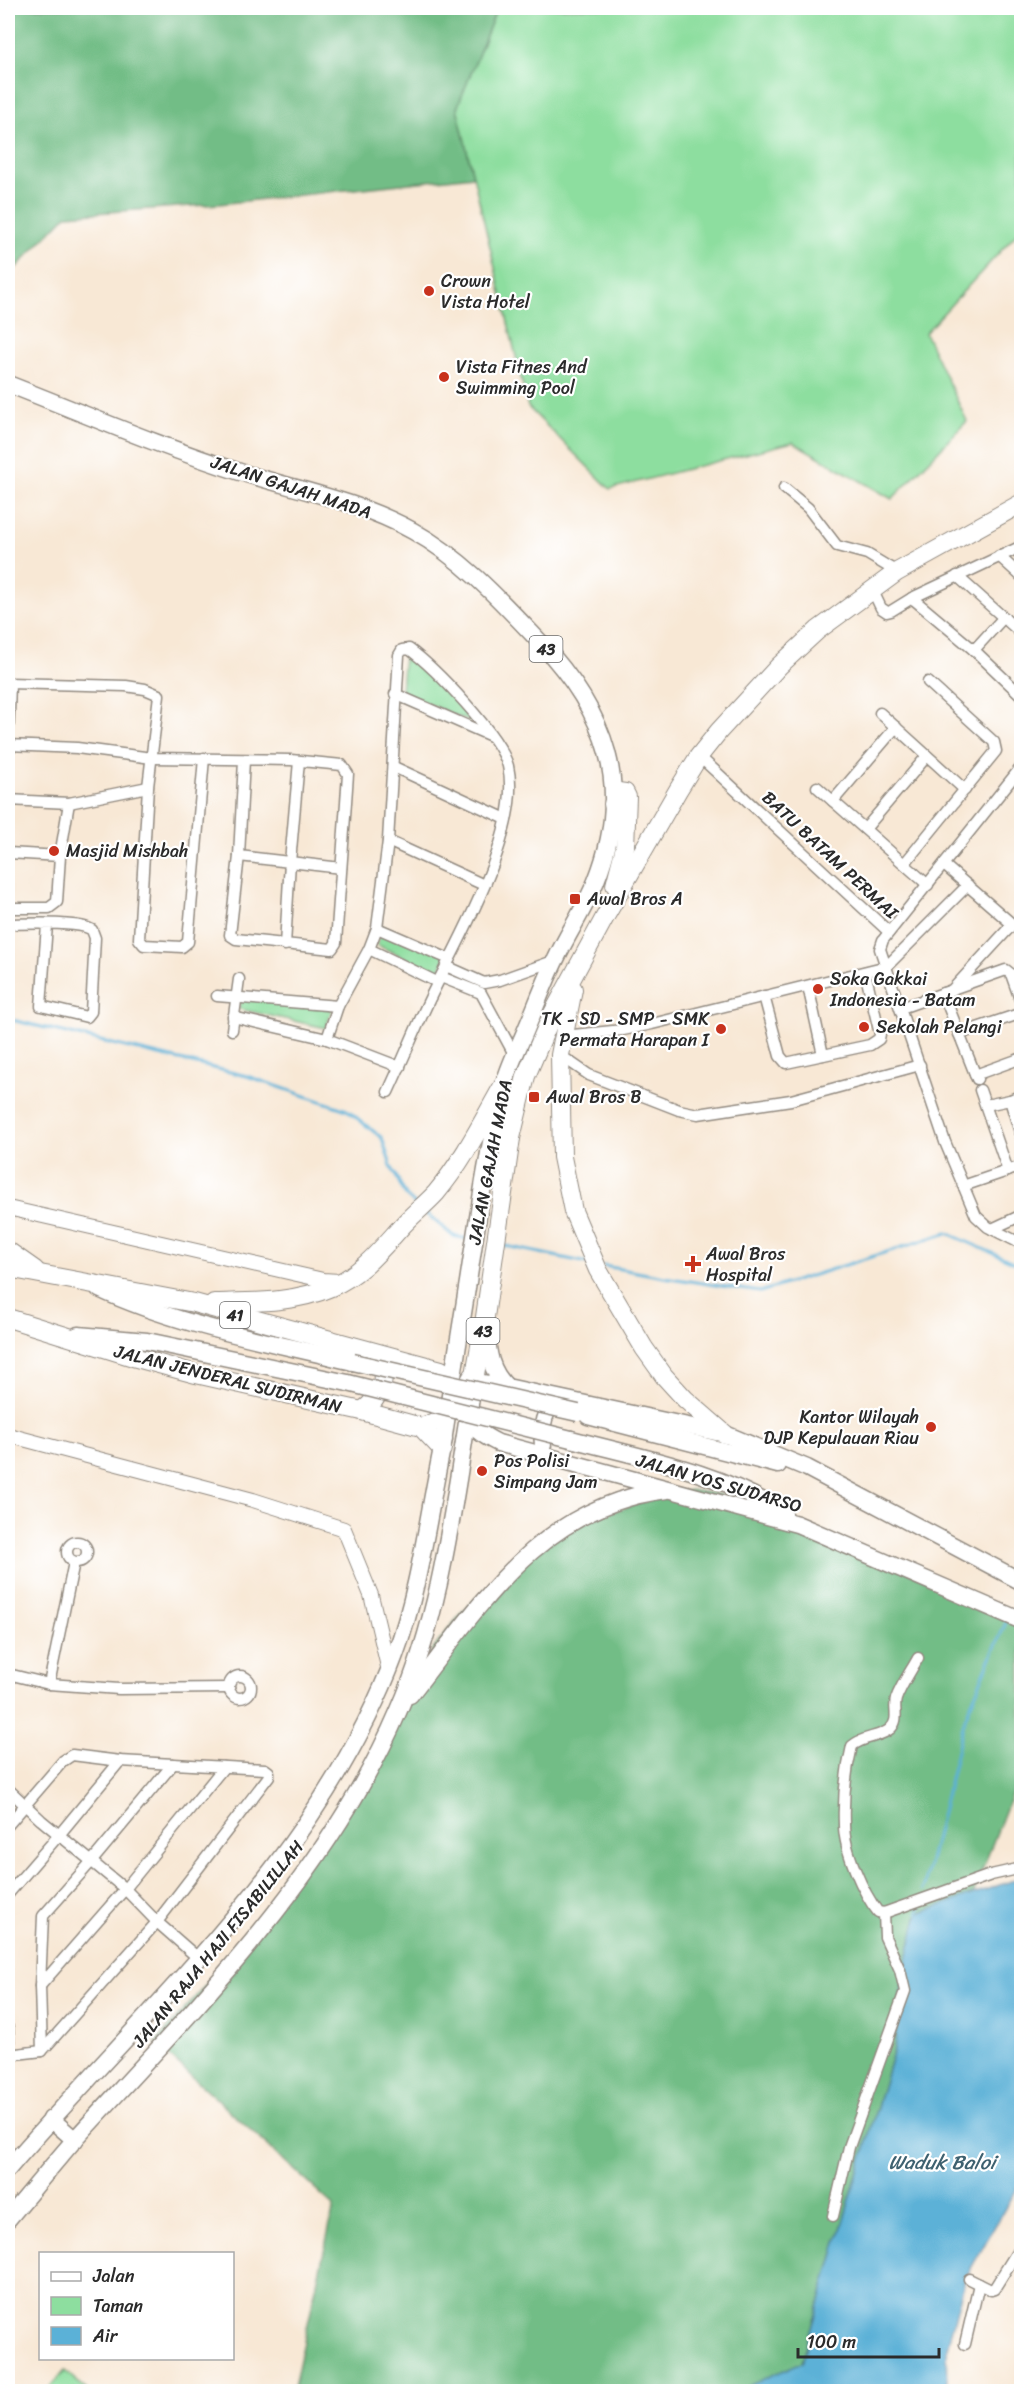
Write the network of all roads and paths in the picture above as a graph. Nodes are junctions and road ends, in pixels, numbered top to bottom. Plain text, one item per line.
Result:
1 (8, 384) edge
2 (784, 488) dead end
3 (1022, 502) edge
4 (1022, 546) edge
5 (999, 556) junction
6 (897, 572) junction
7 (957, 576) junction
8 (1022, 577) edge
9 (872, 589) junction
10 (912, 598) junction
11 (1004, 617) junction
12 (1020, 630) edge
13 (974, 650) junction
14 (928, 682) dead end
15 (9, 683) edge
16 (395, 694) junction
17 (1022, 696) edge
18 (880, 712) dead end
19 (896, 727) junction
20 (494, 738) junction
21 (8, 744) edge
22 (699, 756) junction
23 (927, 756) junction
24 (152, 758) junction
25 (204, 759) junction
26 (244, 760) junction
27 (299, 761) junction
28 (1022, 766) edge
29 (394, 767) junction
30 (148, 787) junction
31 (817, 787) dead end
32 (965, 790) junction
33 (8, 800) edge
34 (833, 801) junction
35 (69, 803) junction
36 (613, 804) junction
37 (506, 819) junction
38 (866, 829) junction
39 (388, 841) junction
40 (8, 853) edge
41 (60, 856) junction
42 (239, 856) junction
43 (290, 862) junction
44 (905, 863) junction
45 (944, 865) junction
46 (341, 868) junction
47 (484, 885) junction
48 (928, 885) junction
49 (968, 885) junction
50 (8, 908) edge
51 (606, 915) junction
52 (1017, 923) edge
53 (8, 924) edge
54 (47, 925) junction
55 (377, 928) junction
56 (889, 932) junction
57 (285, 945) junction
58 (369, 949) junction
59 (583, 959) junction
60 (556, 960) junction
61 (448, 963) junction
62 (887, 966) junction
63 (865, 972) junction
64 (238, 979) dead end
65 (439, 979) junction
66 (808, 986) junction
67 (483, 988) junction
68 (947, 991) junction
69 (217, 996) dead end
70 (764, 996) junction
71 (237, 998) junction
72 (1022, 1005) edge
73 (338, 1006) junction
74 (901, 1008) junction
75 (1022, 1013) edge
76 (233, 1017) junction
77 (232, 1030) dead end
78 (959, 1034) junction
79 (563, 1036) junction
80 (327, 1039) junction
81 (560, 1055) junction
82 (823, 1055) junction
83 (515, 1056) junction
84 (1022, 1058) edge
85 (920, 1065) junction
86 (400, 1067) junction
87 (977, 1081) junction
88 (504, 1084) junction
89 (388, 1092) dead end
90 (1022, 1095) edge
91 (1010, 1100) junction
92 (986, 1105) junction
93 (502, 1136) junction
94 (1022, 1139) edge
95 (1022, 1166) edge
96 (1008, 1171) junction
97 (963, 1186) junction
98 (8, 1208) edge
99 (1022, 1215) edge
100 (992, 1229) junction
101 (1022, 1244) edge
102 (8, 1251) edge
103 (8, 1268) edge
104 (41, 1274) junction
105 (347, 1279) junction
106 (87, 1283) junction
107 (194, 1303) junction
108 (485, 1317) junction
109 (8, 1318) edge
110 (59, 1334) junction
111 (373, 1353) junction
112 (507, 1387) junction
113 (560, 1398) junction
114 (460, 1406) junction
115 (362, 1411) junction
116 (421, 1427) junction
117 (726, 1434) junction
118 (8, 1435) edge
119 (442, 1449) junction
120 (545, 1454) junction
121 (803, 1466) junction
122 (674, 1489) junction
123 (797, 1524) junction
124 (74, 1562) dead end
125 (1022, 1581) edge
126 (1022, 1621) edge
127 (918, 1658) dead end
128 (389, 1671) junction
129 (8, 1674) edge
130 (49, 1684) junction
131 (229, 1688) dead end
132 (400, 1709) junction
133 (120, 1761) junction
134 (173, 1764) junction
135 (224, 1767) junction
136 (8, 1789) edge
137 (25, 1805) junction
138 (8, 1825) edge
139 (59, 1835) junction
140 (92, 1862) junction
141 (1022, 1868) edge
142 (125, 1889) junction
143 (8, 1894) edge
144 (884, 1913) junction
145 (157, 1922) junction
146 (198, 1958) junction
147 (40, 1986) junction
148 (8, 2028) edge
149 (9, 2042) edge
150 (42, 2051) junction
151 (10, 2057) edge
152 (51, 2119) junction
153 (75, 2140) junction
154 (8, 2169) edge
155 (833, 2216) dead end
156 (8, 2219) edge
157 (1022, 2244) edge
158 (965, 2344) dead end

1 - 36 main road, JALAN GAJAH MADA / 43
2 - 6 street
3 - 6 highway, JALAN GAJAH MADA / 43
4 - 5 street
5 - 7 street
5 - 8 street
6 - 9 highway, JALAN GAJAH MADA / 43
7 - 10 street
7 - 11 street
9 - 10 street
9 - 22 highway, JALAN GAJAH MADA / 43
10 - 13 street
11 - 12 street
11 - 13 street
13 - 17 street
14 - 32 street
15 - 21 street
15 - 24 street
16 - 20 street
16 - 20 street
16 - 29 street
18 - 19 street
19 - 23 street
19 - 34 street
20 - 37 street
21 - 24 street
22 - 51 highway, JALAN GAJAH MADA / 43
22 - 56 street, BATU BATAM PERMAI
23 - 32 street
23 - 38 street
24 - 25 street
24 - 30 street
25 - 26 street
25 - 30 street
26 - 27 street
26 - 42 street
27 - 43 street
27 - 46 street
28 - 45 street, BATU BATAM PERMAI
29 - 37 street
29 - 39 street
30 - 35 street
31 - 34 street
32 - 44 street
33 - 35 street
34 - 38 street
35 - 41 street
36 - 51 highway
36 - 60 main road, JALAN GAJAH MADA / 43
37 - 47 street
38 - 44 street
39 - 47 street
39 - 55 street
40 - 41 street
41 - 50 street
42 - 43 street
42 - 57 street
43 - 46 street
43 - 57 street
44 - 48 street
45 - 48 street, BATU BATAM PERMAI
45 - 49 street
46 - 57 street
47 - 61 street
48 - 56 street, BATU BATAM PERMAI
49 - 52 street
49 - 62 street
51 - 59 highway, JALAN GAJAH MADA / 43
52 - 68 street
53 - 54 street
54 - 54 street
55 - 58 street
55 - 61 street
56 - 62 street
58 - 65 street
58 - 73 street
59 - 79 highway
59 - 93 highway, JALAN GAJAH MADA / 43
60 - 67 street
60 - 83 main road, JALAN GAJAH MADA / 43
61 - 65 street
61 - 67 street
62 - 63 street
62 - 74 street
63 - 66 street
63 - 82 street
64 - 71 street
65 - 67 street
65 - 86 street
66 - 70 street
66 - 82 street
67 - 83 street
68 - 72 street
68 - 74 street
68 - 78 street
69 - 71 street
70 - 79 street
70 - 82 street
71 - 73 street
71 - 76 street
73 - 80 street
74 - 85 street
75 - 78 street
76 - 77 street
76 - 80 street
78 - 87 street
79 - 81 highway
80 - 86 street
81 - 85 street
81 - 117 highway
83 - 88 main road, JALAN GAJAH MADA / 43
84 - 87 street
85 - 97 street
86 - 89 street
87 - 92 street
88 - 93 main road, JALAN GAJAH MADA / 43
88 - 105 highway
90 - 91 street
91 - 92 street
91 - 94 street
92 - 96 street
93 - 108 highway, JALAN GAJAH MADA / 43
93 - 114 main road, JALAN GAJAH MADA / 43
95 - 96 street
96 - 97 street
97 - 100 street
98 - 105 street
99 - 100 street
100 - 101 street
102 - 104 highway
103 - 104 highway, 41
104 - 106 highway, 41
105 - 107 highway
106 - 107 highway, 41
106 - 121 main road, bridge
107 - 111 highway, 41
108 - 112 main road
108 - 114 highway, JALAN GAJAH MADA / 43
109 - 110 highway, JALAN JENDERAL SUDIRMAN
110 - 115 highway, JALAN JENDERAL SUDIRMAN
110 - 123 main road, bridge
111 - 114 highway, 41
111 - 115 highway
112 - 113 main road, JALAN YOS SUDARSO
112 - 114 main road, JALAN YOS SUDARSO
113 - 117 main road, JALAN YOS SUDARSO
113 - 120 main road
114 - 116 highway
114 - 119 main road, JALAN RAJA HAJI FISABILILLAH
114 - 120 main road, JALAN YOS SUDARSO
114 - 132 main road, JALAN RAJA HAJI FISABILILLAH
115 - 116 highway, JALAN JENDERAL SUDIRMAN
116 - 119 highway
117 - 121 main road, JALAN YOS SUDARSO
118 - 128 street
119 - 128 main road, JALAN RAJA HAJI FISABILILLAH
120 - 122 main road, JALAN YOS SUDARSO
121 - 125 main road, JALAN YOS SUDARSO
122 - 123 main road, JALAN YOS SUDARSO
122 - 132 main road
123 - 126 main road, JALAN YOS SUDARSO
124 - 130 street
127 - 144 street
128 - 146 main road, JALAN RAJA HAJI FISABILILLAH
129 - 130 street
130 - 131 street
132 - 153 main road, JALAN RAJA HAJI FISABILILLAH
133 - 134 street
133 - 137 street
133 - 139 street
134 - 135 street
134 - 140 street
135 - 142 street
135 - 145 street
136 - 137 street
137 - 138 street
137 - 139 street
139 - 140 street
139 - 143 street
140 - 142 street
140 - 147 street
141 - 144 street
142 - 145 street
142 - 147 street
144 - 155 street
145 - 146 street
145 - 150 street
146 - 152 main road, JALAN RAJA HAJI FISABILILLAH
147 - 150 street
148 - 149 street
150 - 151 street
152 - 153 main road
152 - 154 main road, JALAN RAJA HAJI FISABILILLAH
153 - 156 main road, JALAN RAJA HAJI FISABILILLAH
157 - 158 street

